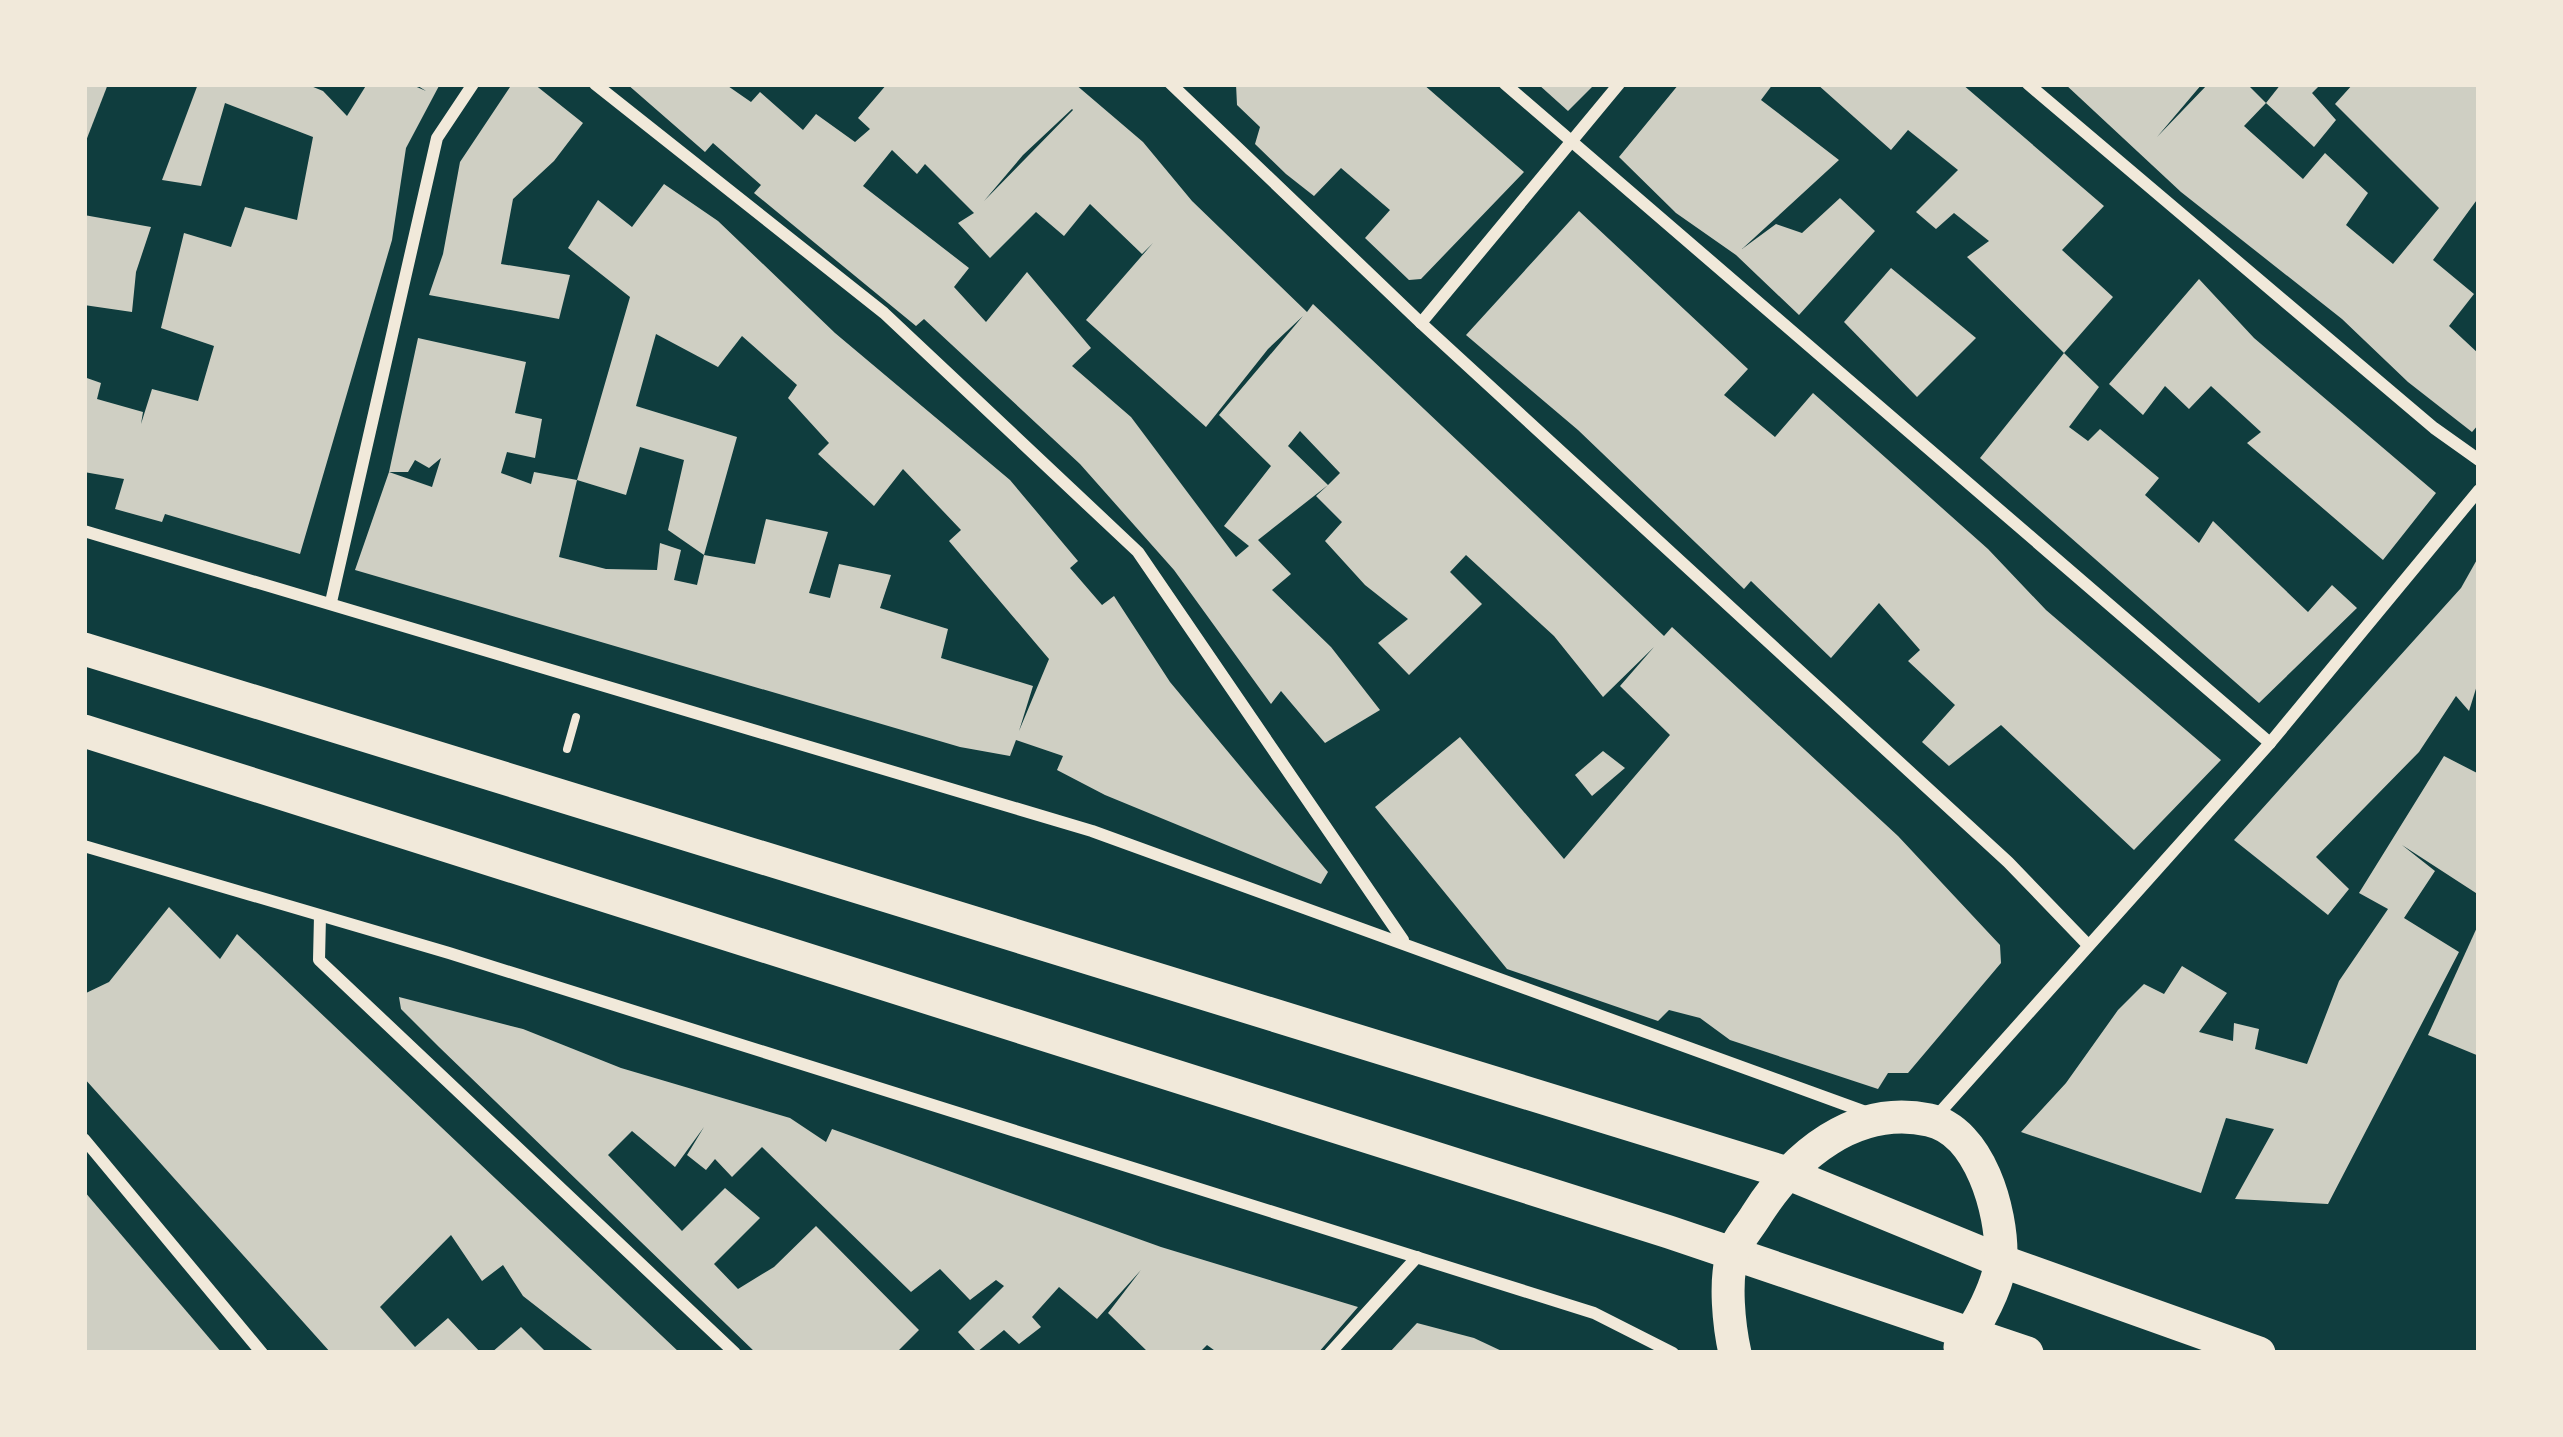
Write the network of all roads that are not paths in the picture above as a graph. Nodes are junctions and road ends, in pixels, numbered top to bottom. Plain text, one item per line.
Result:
1 (473, 84) edge
2 (596, 84) edge
3 (1172, 84) edge
4 (1505, 84) edge
5 (1619, 84) edge
6 (2028, 84) edge
7 (1574, 140) junction
8 (1421, 322) junction
9 (2479, 460) edge
10 (2479, 490) edge
11 (84, 531) edge
12 (331, 602) junction
13 (84, 649) edge
14 (84, 731) edge
15 (2270, 743) junction
16 (84, 846) edge
17 (320, 916) junction
18 (1403, 941) junction
19 (2089, 945) junction
20 (1878, 1117) junction
21 (1933, 1120) junction
22 (84, 1138) edge
23 (1784, 1172) junction
24 (1732, 1253) junction
25 (1417, 1257) junction
26 (2001, 1261) junction
27 (1963, 1344) edge
28 (262, 1353) edge
29 (735, 1353) edge
30 (1330, 1353) edge
31 (1673, 1353) edge
32 (1735, 1353) edge
33 (2027, 1353) edge
34 (2259, 1353) edge

1 - 12 street
2 - 18 street
3 - 8 street
4 - 7 street
5 - 7 street
6 - 9 street
7 - 8 street
7 - 15 street
8 - 19 street
10 - 15 street
11 - 12 street
12 - 18 street
13 - 23 highway
14 - 24 highway
15 - 19 street
16 - 17 street
17 - 25 street
17 - 29 street
18 - 20 street
19 - 21 street
20 - 21 highway
20 - 23 highway
21 - 26 highway
22 - 28 street
23 - 24 highway
23 - 26 highway
24 - 27 highway
24 - 32 highway
25 - 30 street
25 - 31 street
26 - 27 highway
26 - 34 highway
27 - 33 highway

